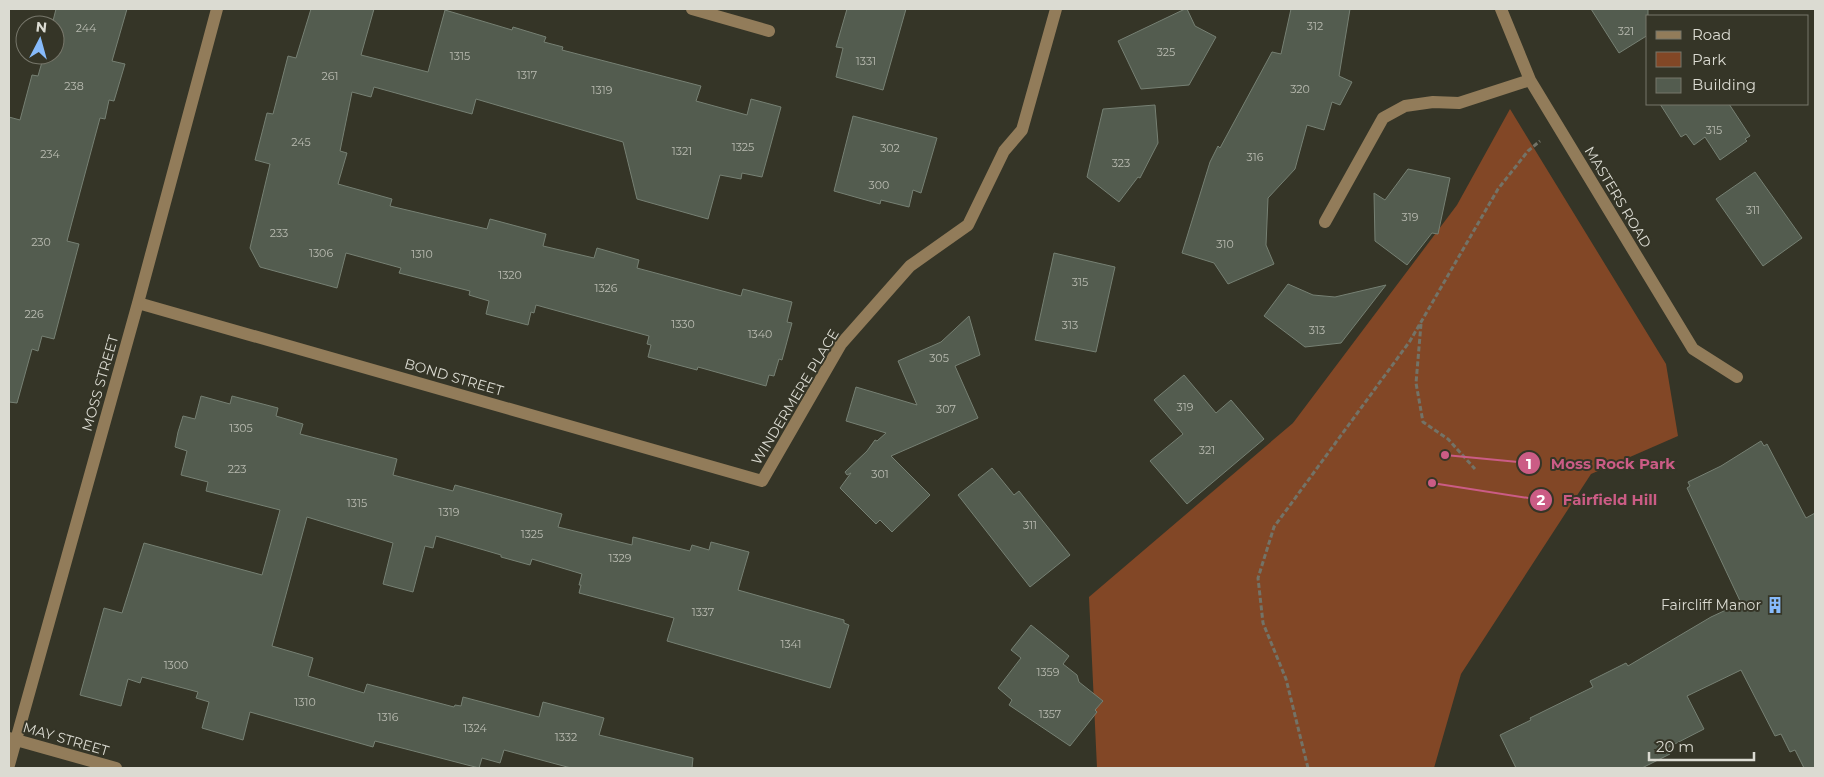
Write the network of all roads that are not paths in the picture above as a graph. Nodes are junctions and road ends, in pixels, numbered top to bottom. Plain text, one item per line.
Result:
1 (217, 9) edge
2 (692, 9) edge
3 (1056, 9) edge
4 (1501, 9) edge
5 (769, 31) dead end
6 (1530, 80) junction
7 (1325, 222) dead end
8 (138, 303) junction
9 (1737, 377) dead end
10 (762, 481) joint
11 (12, 739) edge
12 (9, 765) edge
13 (116, 768) edge

1 - 8 street, MOSS STREET
2 - 5 street
3 - 10 street, WINDERMERE PLACE
4 - 6 street, MASTERS ROAD
6 - 7 street
6 - 9 street, MASTERS ROAD
8 - 10 street, BOND STREET
8 - 11 street, MOSS STREET
11 - 12 street, MOSS STREET
11 - 13 street, MAY STREET

